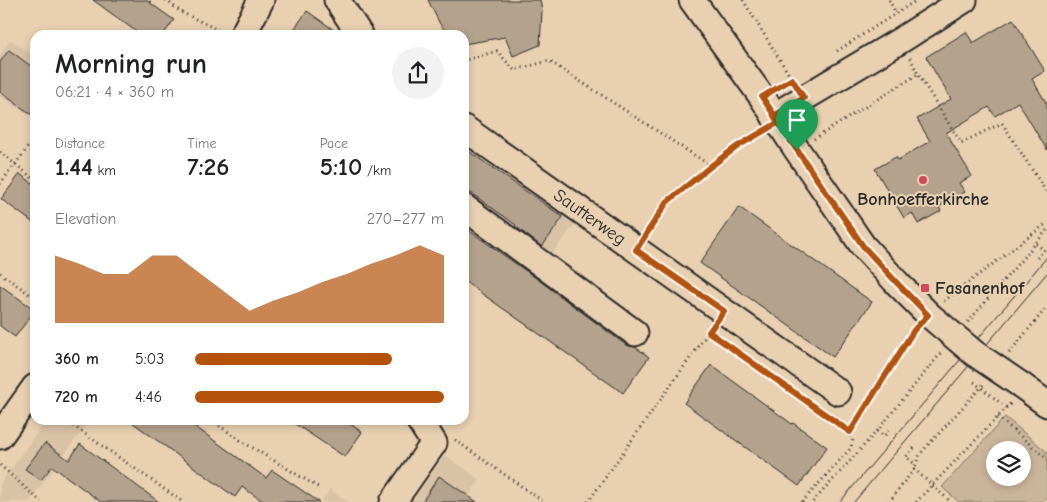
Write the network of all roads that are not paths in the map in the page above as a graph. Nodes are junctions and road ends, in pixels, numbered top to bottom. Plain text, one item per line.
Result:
1 (261, 0) edge
2 (692, 0) edge
3 (964, 0) edge
4 (338, 1) edge
5 (246, 30) edge
6 (357, 30) edge
7 (772, 112) junction
8 (469, 132) edge
9 (469, 211) edge
10 (635, 333) dead end
11 (838, 392) dead end
12 (30, 395) edge
13 (1047, 404) edge
14 (422, 425) edge
15 (0, 436) edge
16 (393, 502) edge

1 - 5 street
2 - 7 street
3 - 7 street
4 - 6 street
7 - 13 street, bridge
8 - 11 street, Sautterweg
9 - 10 street
12 - 15 street
14 - 16 street

